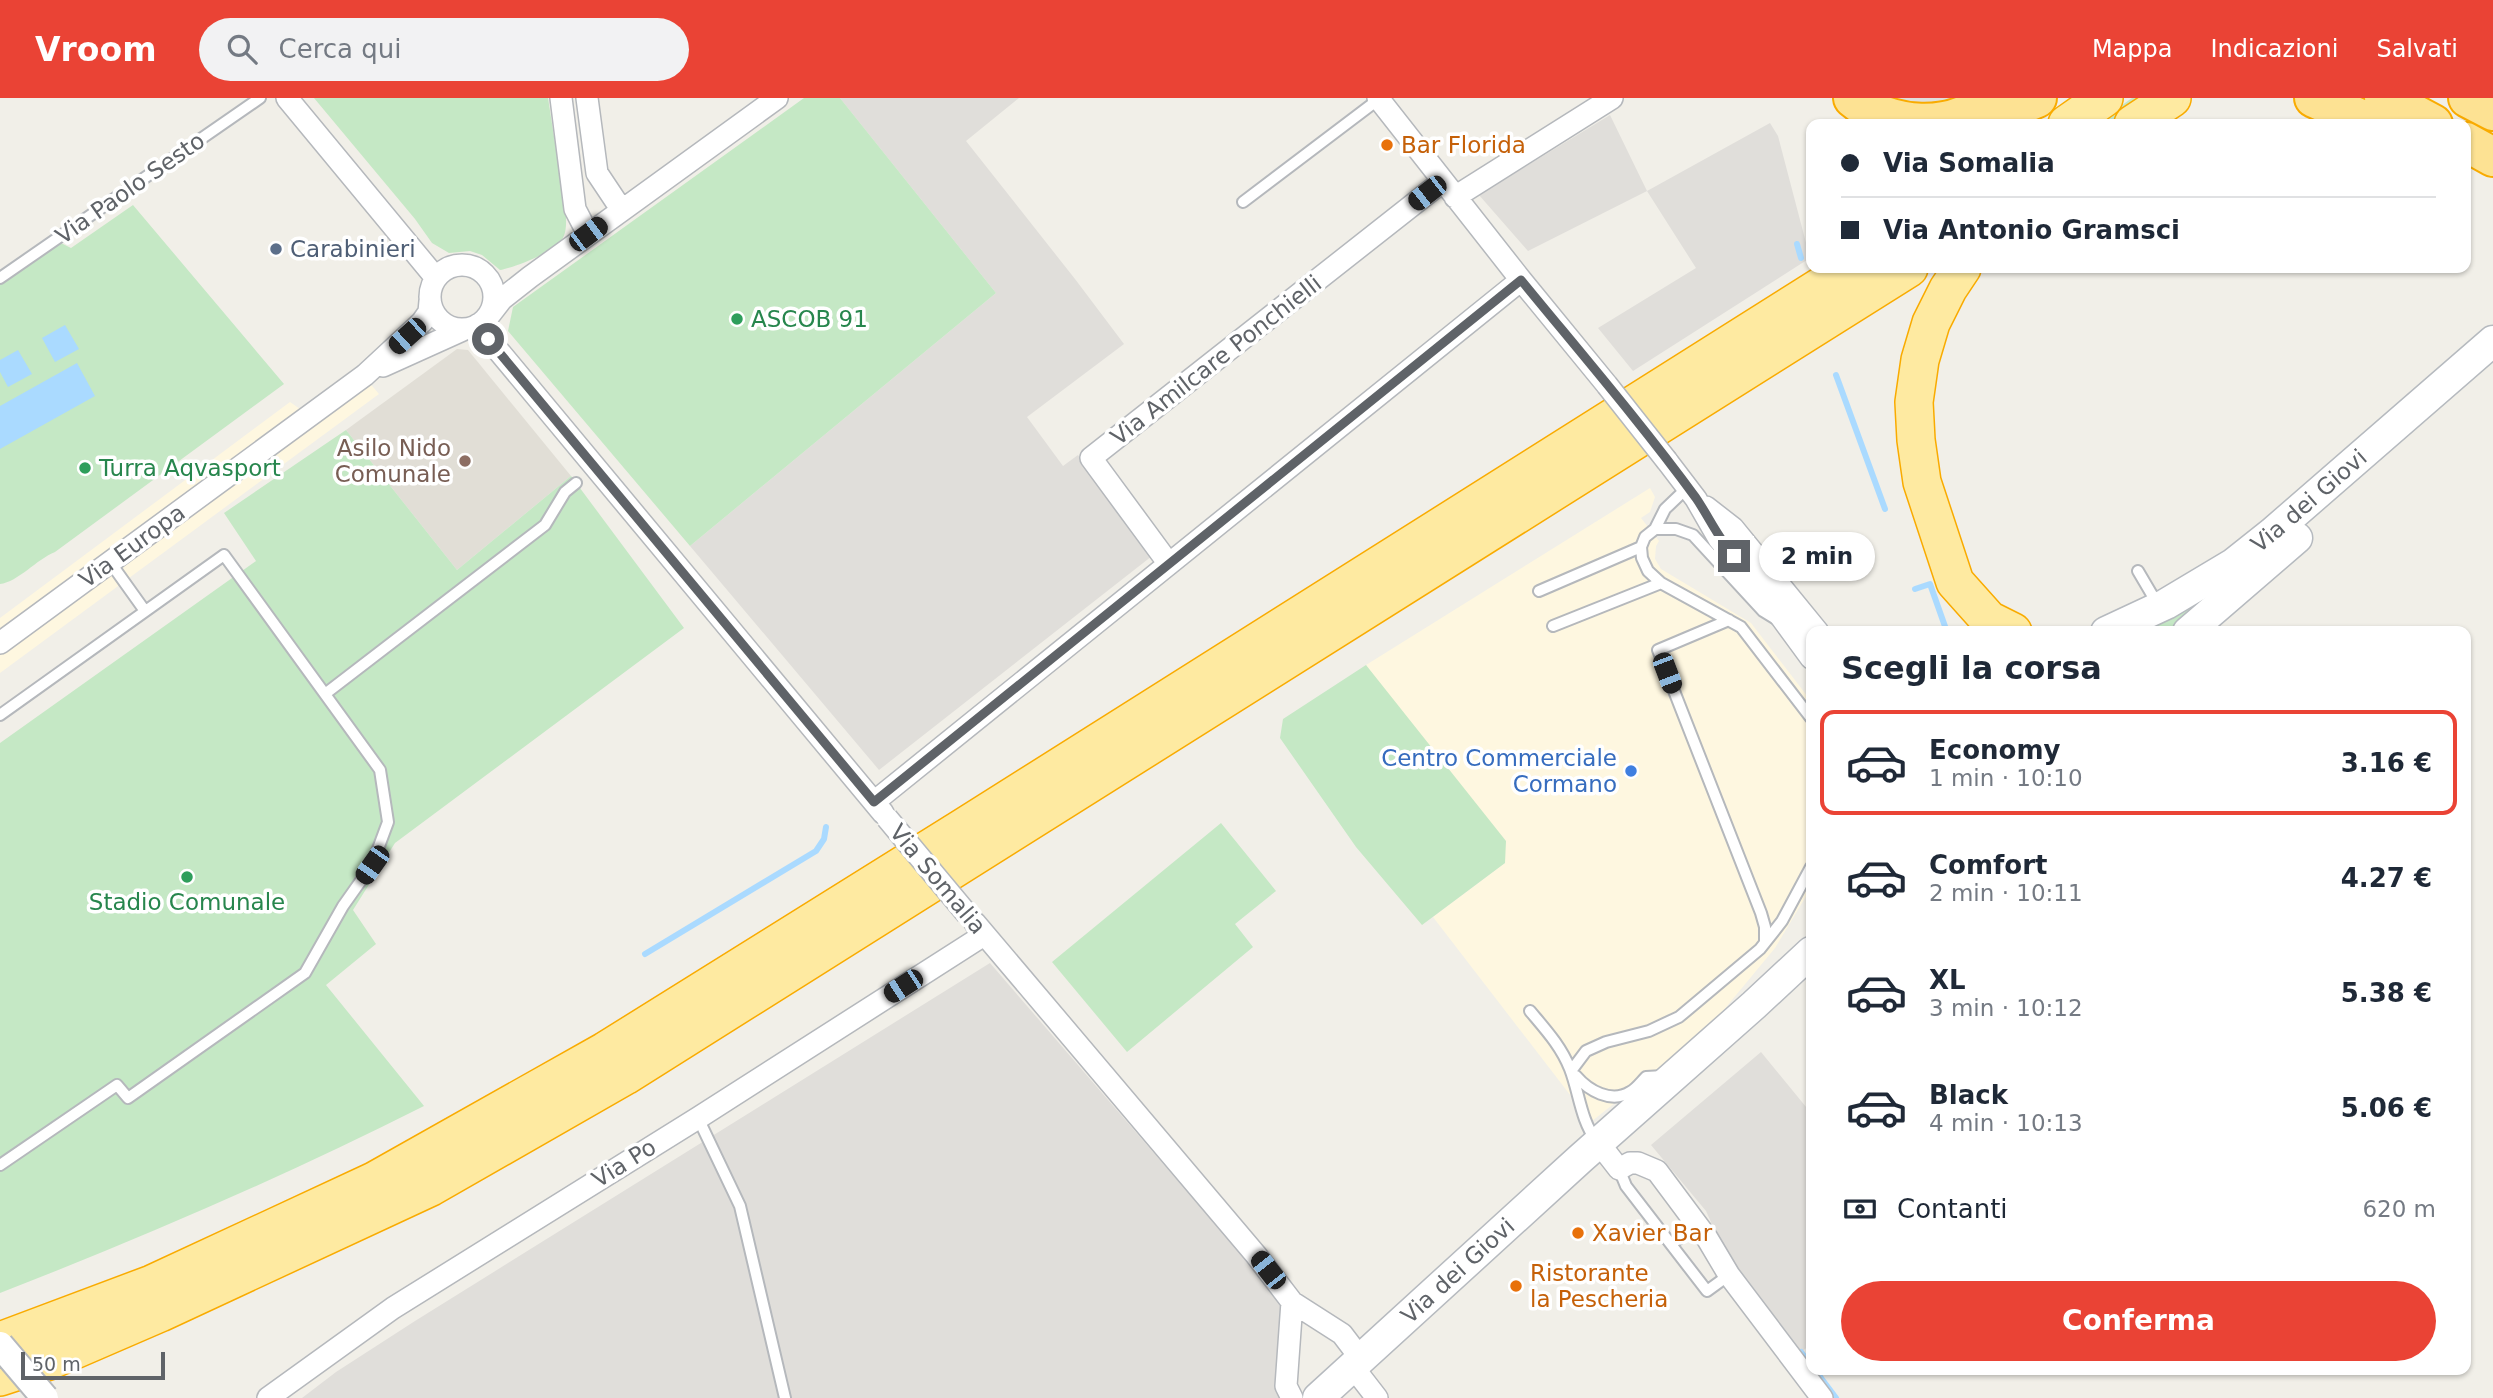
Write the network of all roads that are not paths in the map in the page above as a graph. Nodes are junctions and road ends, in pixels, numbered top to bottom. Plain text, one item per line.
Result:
1 (260, 98) edge
2 (287, 98) edge
3 (561, 98) edge
4 (587, 98) edge
5 (778, 98) edge
6 (1378, 98) edge
7 (1612, 98) edge
8 (1832, 98) edge
9 (1853, 98) edge
10 (2037, 98) edge
11 (2104, 98) edge
12 (2172, 98) edge
13 (2314, 98) edge
14 (2384, 98) edge
15 (2468, 98) edge
16 (1985, 108) edge
17 (2493, 111) edge
18 (1860, 119) edge
19 (1893, 119) edge
20 (1950, 119) edge
21 (2074, 119) edge
22 (2140, 119) edge
23 (2361, 119) edge
24 (2424, 119) edge
25 (2471, 145) edge
26 (2493, 157) edge
27 (2471, 170) edge
28 (2493, 181) edge
29 (1449, 189) junction
30 (1243, 202) dead end
31 (621, 209) junction
32 (588, 234) junction
33 (483, 273) junction
34 (1842, 273) edge
35 (1901, 273) edge
36 (1959, 273) edge
37 (0, 278) edge
38 (436, 278) junction
39 (527, 280) junction
40 (1521, 280) junction
41 (430, 301) junction
42 (477, 324) junction
43 (2493, 341) edge
44 (2493, 354) edge
45 (2493, 368) edge
46 (365, 375) junction
47 (2415, 410) junction
48 (576, 483) dead end
49 (1692, 494) junction
50 (1655, 528) junction
51 (1640, 547) junction
52 (110, 562) junction
53 (1169, 564) junction
54 (2137, 571) dead end
55 (1955, 582) junction
56 (1661, 583) junction
57 (1539, 591) dead end
58 (2160, 607) junction
59 (145, 611) junction
60 (1729, 620) junction
61 (1784, 624) junction
62 (1553, 626) dead end
63 (1813, 626) edge
64 (1975, 626) edge
65 (2001, 626) edge
66 (2128, 626) edge
67 (2195, 626) edge
68 (3, 633) edge
69 (1806, 652) edge
70 (325, 695) junction
71 (1806, 712) edge
72 (0, 715) edge
73 (881, 810) junction
74 (1806, 876) edge
75 (984, 934) junction
76 (1806, 938) edge
77 (1765, 942) junction
78 (1806, 957) edge
79 (1754, 1005) junction
80 (1530, 1011) dead end
81 (1571, 1071) junction
82 (1674, 1076) junction
83 (698, 1118) junction
84 (1598, 1142) junction
85 (0, 1165) edge
86 (1619, 1169) junction
87 (1698, 1225) junction
88 (1671, 1244) junction
89 (1729, 1275) junction
90 (1292, 1302) junction
91 (0, 1343) edge
92 (50, 1361) junction
93 (1357, 1363) junction
94 (0, 1377) edge
95 (0, 1388) edge
96 (44, 1398) edge
97 (268, 1398) edge
98 (785, 1398) edge
99 (1292, 1398) edge
100 (1318, 1398) edge
101 (1377, 1398) edge
102 (1822, 1398) edge

1 - 37 lane, Via Paolo Sesto
2 - 38 street
3 - 32 street
4 - 31 street
5 - 31 street
6 - 29 street
6 - 30 lane
7 - 29 street
8 - 18 highway
9 - 19 highway
10 - 16 highway
11 - 21 highway
12 - 22 highway
13 - 23 highway
14 - 24 highway
15 - 17 highway
16 - 20 highway
25 - 26 highway
27 - 28 highway
29 - 40 street
29 - 53 street, Via Amilcare Ponchielli
31 - 32 street
32 - 39 street
33 - 38 street
33 - 39 street
33 - 42 street
34 - 91 highway
35 - 92 highway
36 - 55 highway
38 - 41 street
39 - 42 street
40 - 49 street, bridge
40 - 53 street
41 - 42 street
41 - 46 street, Via Europa
42 - 46 street, Via Europa
42 - 73 street, Via Somalia
43 - 47 main road, Via dei Giovi
44 - 47 street
45 - 67 main road, Via dei Giovi
46 - 52 street, Via Europa
47 - 58 main road, Via dei Giovi
48 - 70 lane
49 - 50 lane
49 - 61 street
49 - 63 street
50 - 51 lane
50 - 61 lane
51 - 56 lane
51 - 57 lane
52 - 59 lane
52 - 68 street, Via Europa
53 - 73 street
54 - 58 lane
55 - 64 highway
55 - 65 highway
56 - 60 lane
56 - 62 lane
58 - 66 main road, Via dei Giovi
59 - 70 lane
59 - 72 lane
60 - 71 lane
60 - 77 lane
61 - 69 street
70 - 85 lane
73 - 75 street, Via Somalia, bridge
74 - 77 lane
75 - 83 street, Via Po
75 - 90 street, Via Somalia
76 - 79 main road, Via dei Giovi
77 - 81 lane
78 - 79 main road, Via dei Giovi
79 - 82 main road, Via dei Giovi
80 - 81 lane
81 - 82 lane
81 - 84 lane
82 - 84 main road, Via dei Giovi
83 - 97 street, Via Po
83 - 98 lane
84 - 86 street
84 - 93 main road, Via dei Giovi
86 - 87 street
86 - 88 lane
87 - 88 lane
87 - 89 street
88 - 89 lane
89 - 102 street
90 - 93 street, Via Somalia
90 - 99 street
91 - 96 street, bridge
92 - 94 highway
92 - 95 highway
93 - 100 main road, Via dei Giovi
93 - 101 street, Via Somalia

